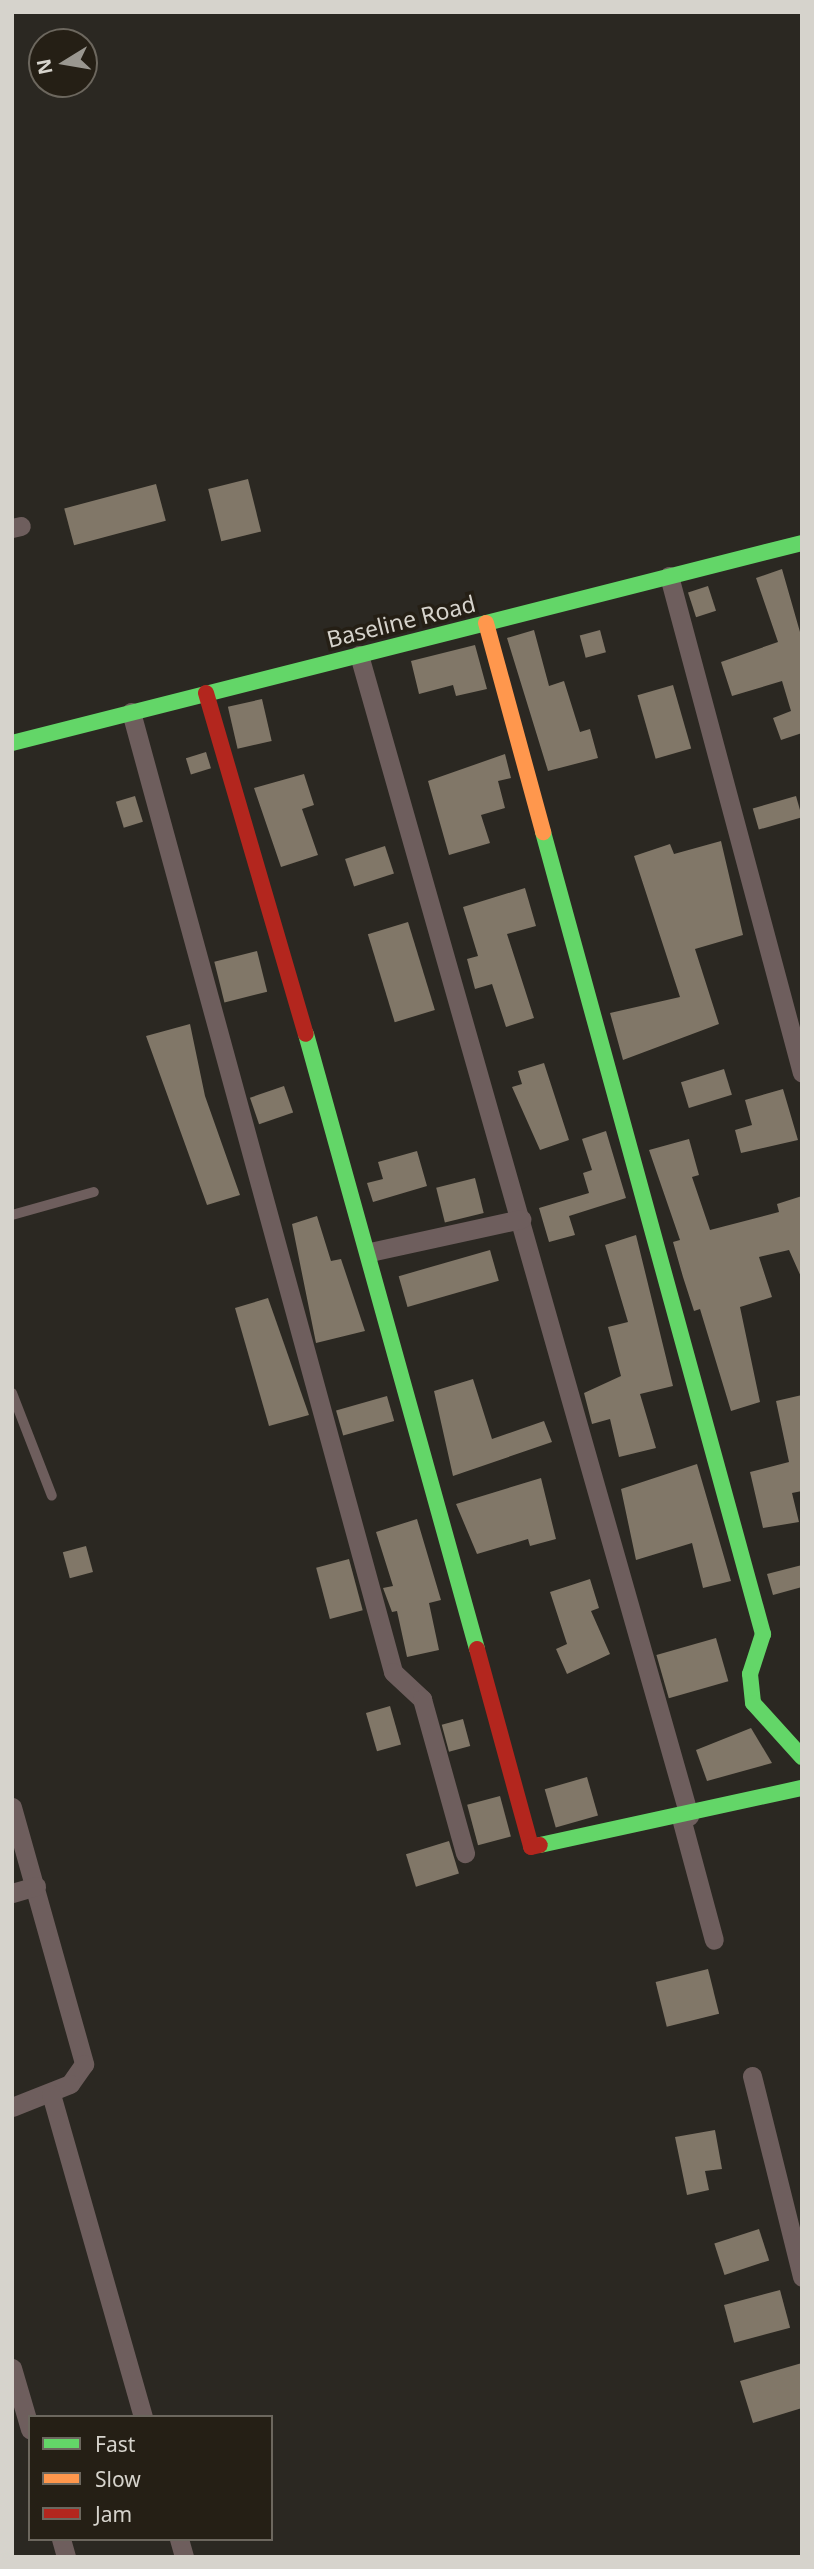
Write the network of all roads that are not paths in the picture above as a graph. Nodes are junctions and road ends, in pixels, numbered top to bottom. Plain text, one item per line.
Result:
1 (802, 542) edge
2 (669, 576) junction
3 (486, 623) junction
4 (359, 655) junction
5 (206, 693) junction
6 (131, 712) junction
7 (12, 743) edge
8 (802, 1073) edge
9 (94, 1192) dead end
10 (12, 1215) edge
11 (521, 1219) junction
12 (370, 1252) junction
13 (12, 1393) edge
14 (52, 1496) dead end
15 (802, 1757) edge
16 (802, 1788) edge
17 (12, 1807) edge
18 (685, 1817) junction
19 (465, 1853) dead end
20 (36, 1886) junction
21 (12, 1893) edge
22 (714, 1941) dead end
23 (752, 2076) dead end
24 (51, 2094) junction
25 (12, 2107) edge
26 (802, 2277) edge
27 (12, 2368) edge
28 (143, 2415) edge
29 (28, 2423) edge

1 - 2 street, Baseline Road
2 - 3 street, Baseline Road
2 - 8 street
3 - 4 street, Baseline Road
3 - 15 street
4 - 5 street, Baseline Road
4 - 11 street
5 - 6 street, Baseline Road
5 - 12 street
6 - 7 street, Baseline Road
6 - 19 street
9 - 10 lane
11 - 12 street
11 - 18 street
12 - 18 street
13 - 14 lane
16 - 18 street
17 - 20 street
18 - 22 street
20 - 21 street
20 - 24 street
23 - 26 street
24 - 25 street
24 - 28 street
27 - 29 street

